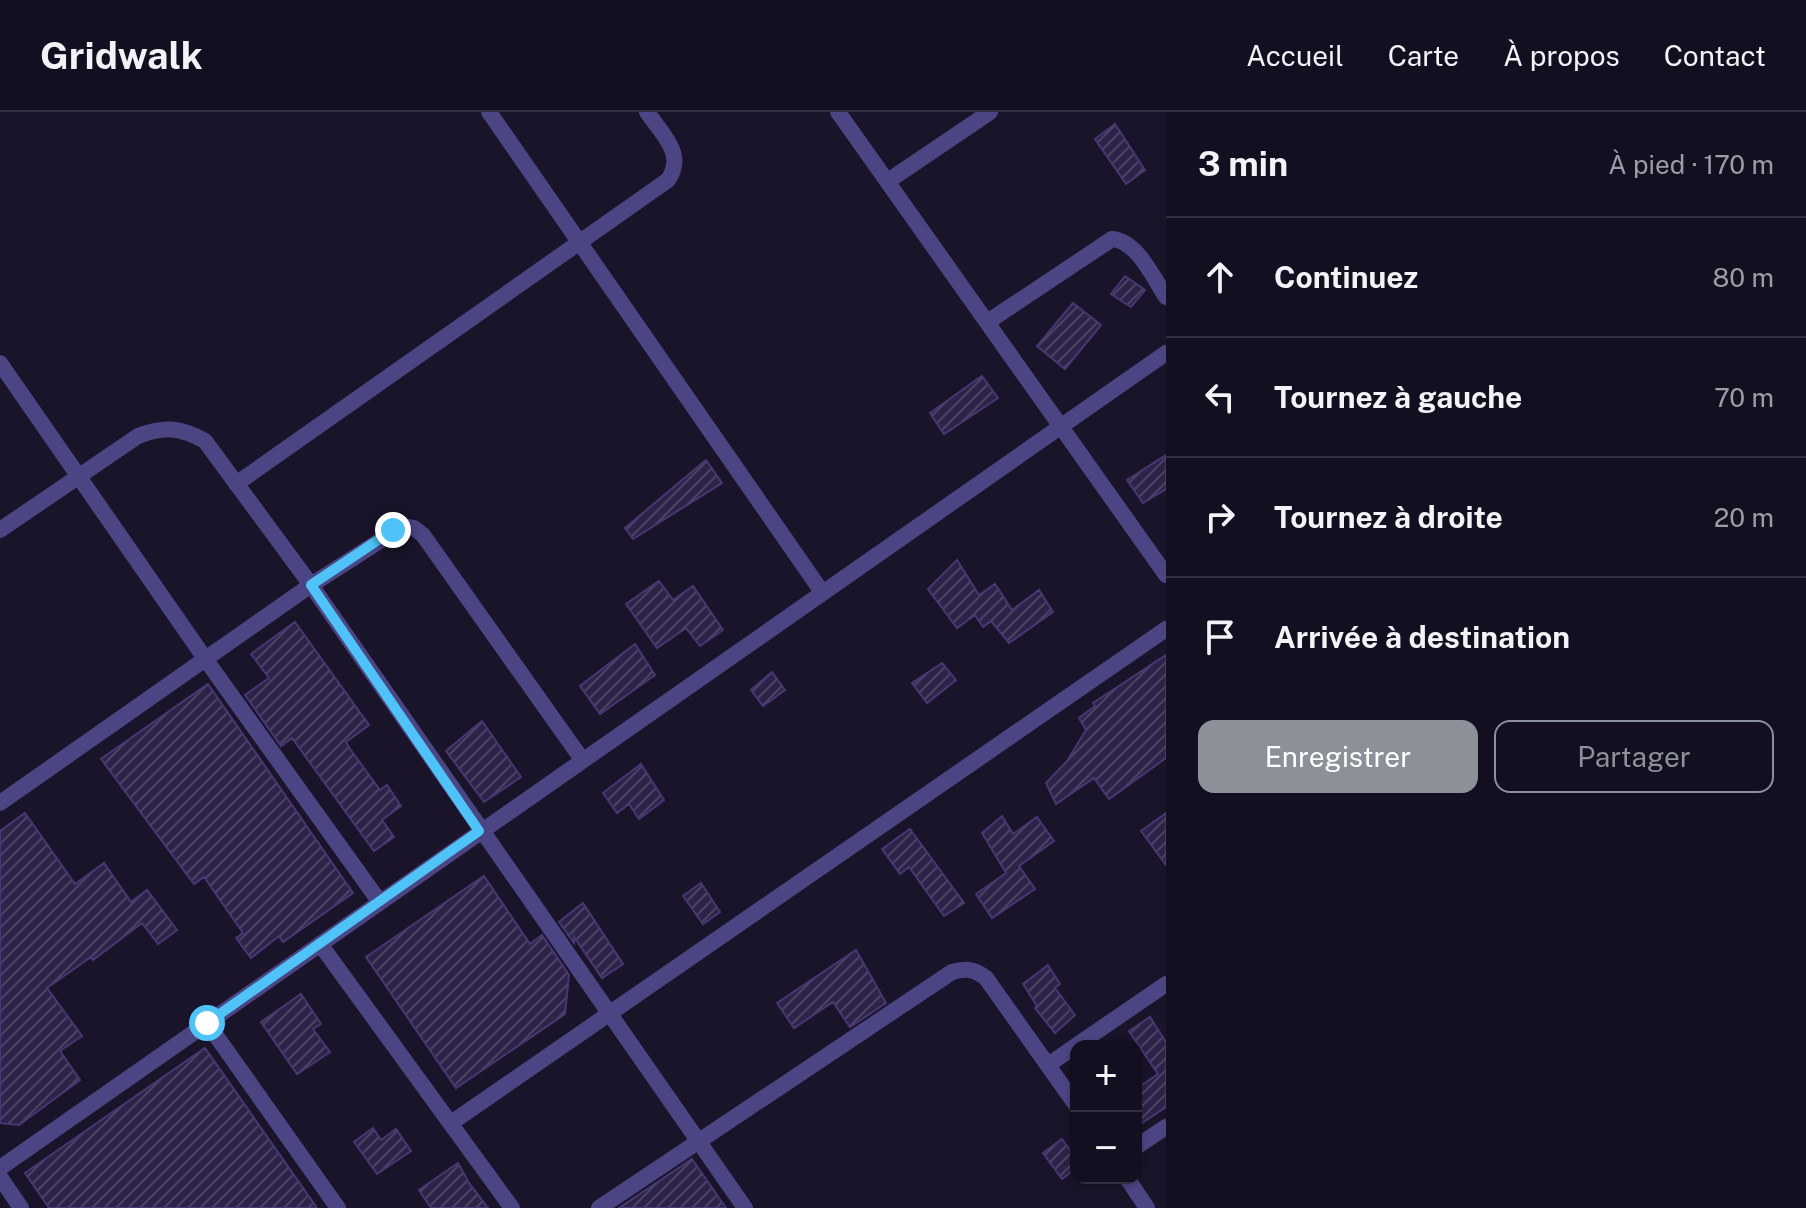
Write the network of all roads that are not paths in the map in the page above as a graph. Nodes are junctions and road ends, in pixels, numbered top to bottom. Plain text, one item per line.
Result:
1 (489, 112) edge
2 (647, 112) edge
3 (838, 112) edge
4 (990, 112) edge
5 (888, 181) junction
6 (579, 242) junction
7 (1166, 297) edge
8 (989, 321) junction
9 (1166, 353) edge
10 (0, 363) edge
11 (1060, 424) junction
12 (77, 475) junction
13 (236, 484) junction
14 (0, 530) edge
15 (1166, 575) edge
16 (311, 585) junction
17 (822, 592) junction
18 (1166, 629) edge
19 (206, 660) junction
20 (581, 758) junction
21 (0, 803) edge
22 (479, 831) junction
23 (379, 901) junction
24 (320, 944) junction
25 (1166, 984) edge
26 (609, 1014) junction
27 (207, 1023) junction
28 (1048, 1065) junction
29 (1070, 1096) edge
30 (451, 1123) junction
31 (1166, 1127) edge
32 (698, 1141) junction
33 (1142, 1143) edge
34 (0, 1168) edge
35 (0, 1177) edge
36 (1131, 1184) edge
37 (21, 1208) edge
38 (338, 1208) edge
39 (512, 1208) edge
40 (599, 1208) edge
41 (745, 1208) edge
42 (1147, 1208) edge

1 - 6 street
2 - 6 street
3 - 5 street
4 - 5 street
5 - 8 street
6 - 13 street
6 - 17 street
7 - 8 street
8 - 11 street
9 - 11 street
10 - 12 street
11 - 15 street
11 - 17 street
12 - 13 street
12 - 14 street
12 - 19 street
13 - 16 street
16 - 19 street
16 - 20 street
16 - 22 street
17 - 20 street
18 - 26 street
19 - 21 street
19 - 23 street
20 - 22 street
22 - 23 street
22 - 26 street
23 - 24 street
24 - 27 street
24 - 30 street
25 - 28 street
26 - 30 street
26 - 32 street
27 - 34 street
27 - 38 street
28 - 29 street
28 - 32 street
30 - 39 street
31 - 33 street
32 - 40 street
32 - 41 street
35 - 37 street
36 - 42 street

